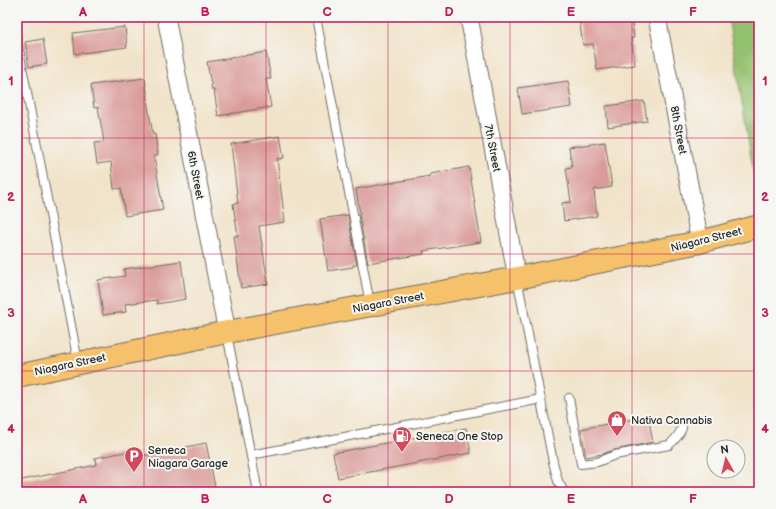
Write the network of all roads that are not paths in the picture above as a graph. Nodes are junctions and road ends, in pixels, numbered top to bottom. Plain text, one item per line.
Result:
1 (166, 17) edge
2 (316, 17) edge
3 (469, 17) edge
4 (657, 17) edge
5 (17, 40) edge
6 (759, 226) edge
7 (700, 242) junction
8 (517, 278) junction
9 (370, 305) junction
10 (227, 332) junction
11 (78, 362) junction
12 (17, 376) edge
13 (569, 398) dead end
14 (541, 399) junction
15 (682, 428) dead end
16 (251, 455) junction
17 (258, 492) edge
18 (564, 492) edge

1 - 10 street, 6th Street
2 - 9 lane
3 - 8 street, 7th Street
4 - 7 street, 8th Street
5 - 11 lane
6 - 7 highway, Niagara Street
7 - 8 highway, Niagara Street
8 - 9 highway, Niagara Street
8 - 14 lane
9 - 10 highway, Niagara Street
10 - 11 highway, Niagara Street
10 - 16 lane
11 - 12 highway, Niagara Street
13 - 15 lane
14 - 16 lane
14 - 18 lane
16 - 17 lane

